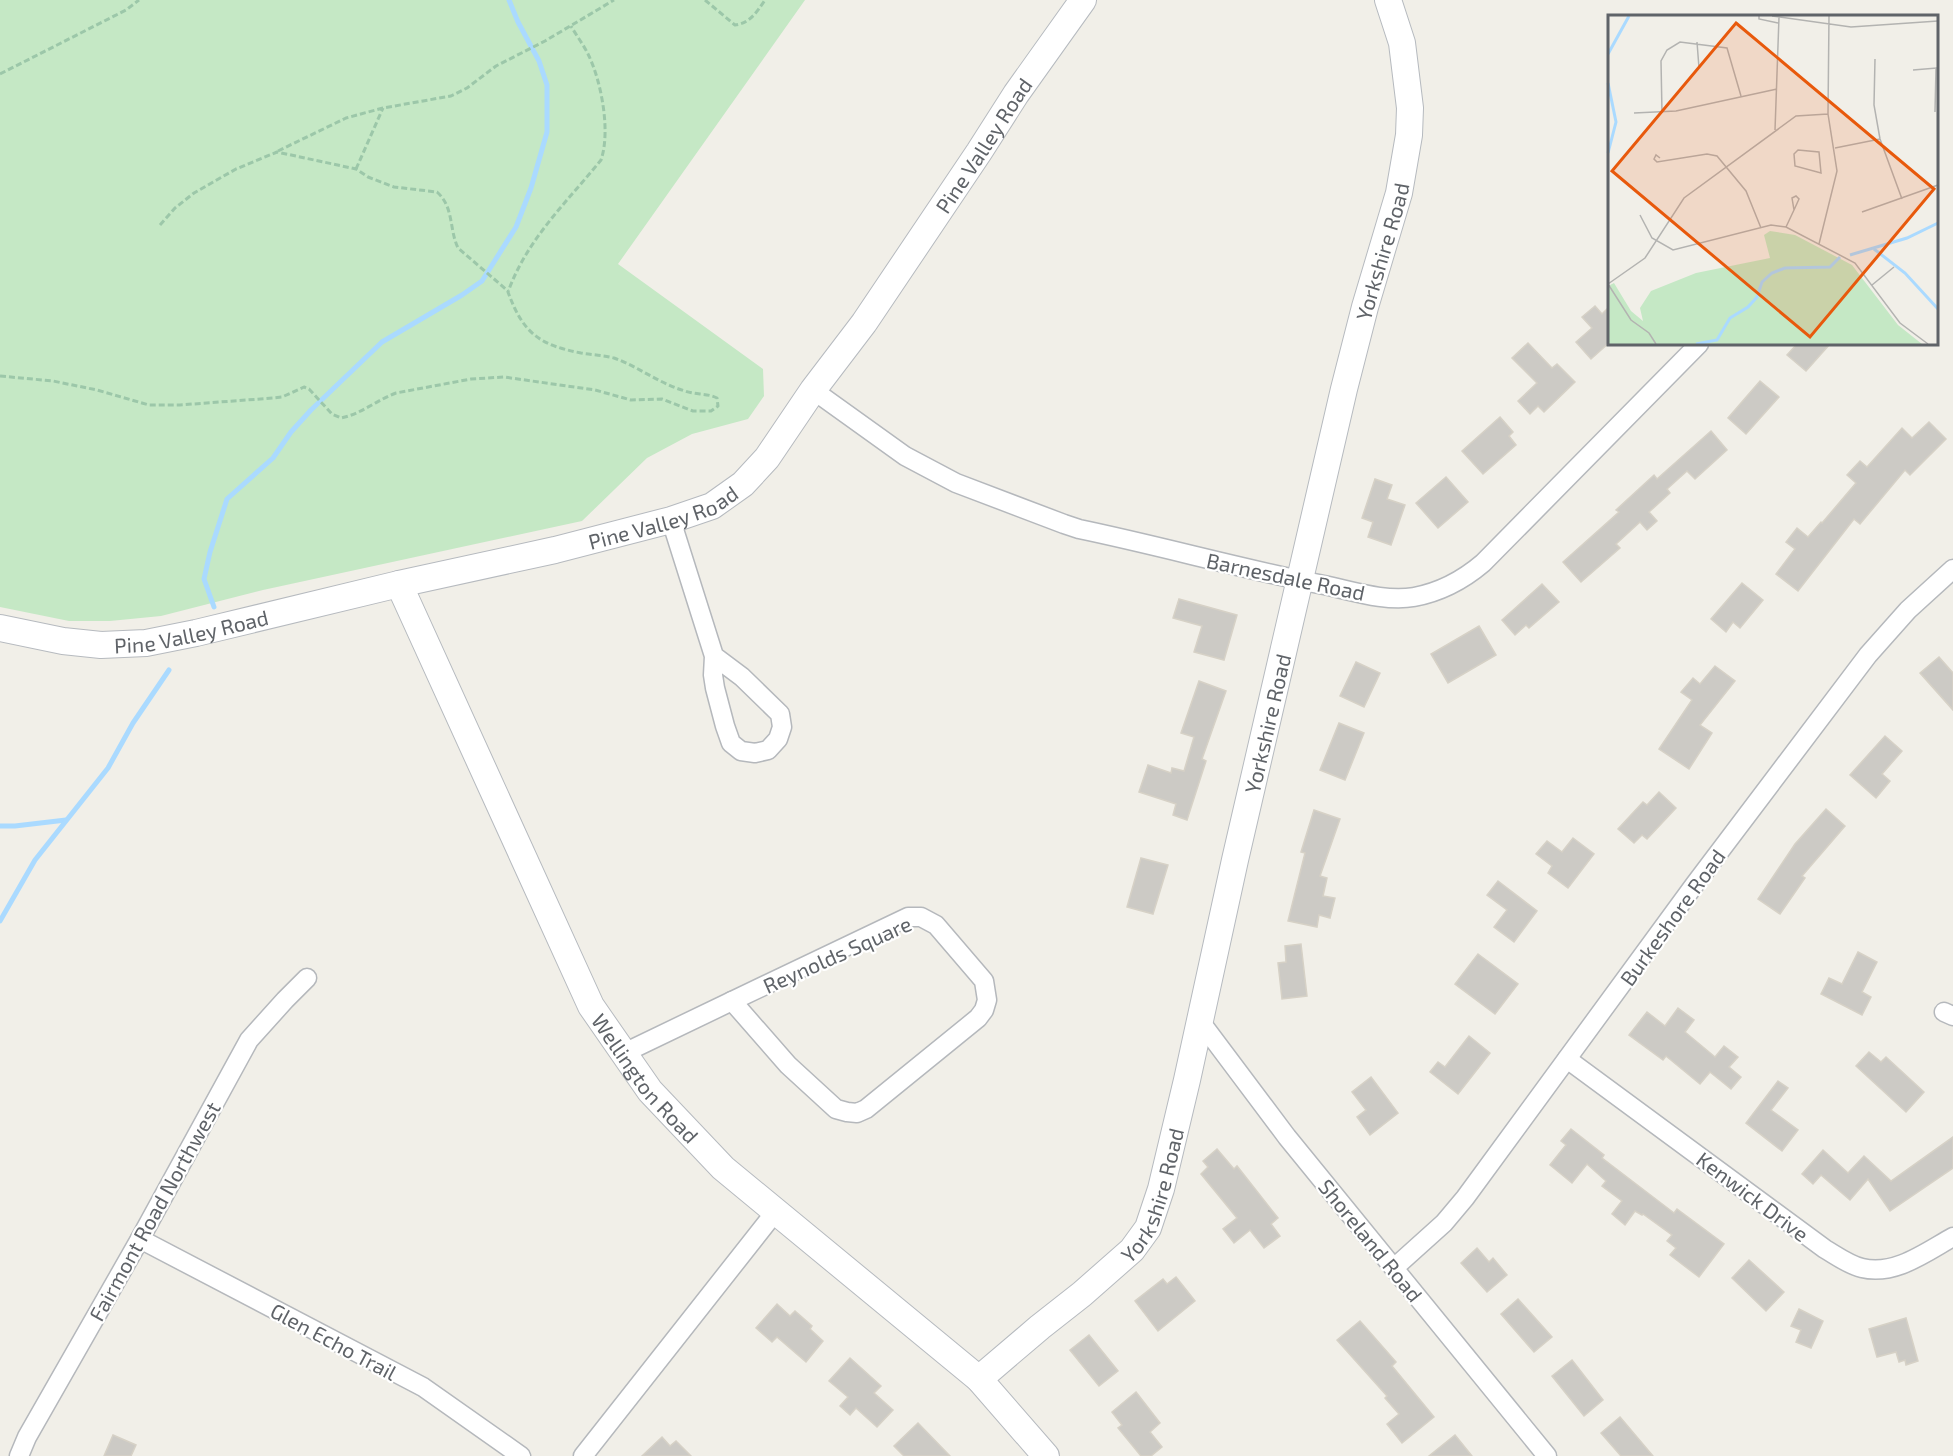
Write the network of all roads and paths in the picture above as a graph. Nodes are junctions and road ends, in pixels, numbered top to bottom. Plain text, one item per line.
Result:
1 (139, 0) edge
2 (614, 0) edge
3 (705, 0) edge
4 (765, 0) edge
5 (1083, 0) edge
6 (1388, 0) edge
7 (571, 26) junction
8 (0, 74) edge
9 (383, 108) junction
10 (277, 152) junction
11 (356, 169) junction
12 (160, 225) dead end
13 (508, 292) junction
14 (1698, 345) edge
15 (0, 376) edge
16 (813, 390) junction
17 (671, 520) junction
18 (1300, 580) junction
19 (1949, 580) edge
20 (399, 584) junction
21 (0, 628) edge
22 (714, 656) junction
23 (307, 978) dead end
24 (732, 1001) junction
25 (1200, 1021) junction
26 (624, 1053) junction
27 (1568, 1059) junction
28 (776, 1211) junction
29 (1953, 1237) edge
30 (140, 1239) junction
31 (1394, 1268) junction
32 (980, 1379) junction
33 (19, 1456) edge
34 (521, 1456) edge
35 (583, 1456) edge
36 (1046, 1456) edge
37 (1547, 1456) edge

1 - 8 path
2 - 7 path
3 - 4 path
5 - 16 street, Pine Valley Road
6 - 18 street, Yorkshire Road
7 - 9 path
7 - 13 path
9 - 10 path
9 - 11 path
10 - 11 path
10 - 12 path
11 - 13 path
13 - 15 path
14 - 18 street, Barnesdale Road
16 - 17 street, Pine Valley Road
16 - 18 street, Barnesdale Road
17 - 20 street, Pine Valley Road
17 - 22 street
18 - 25 street, Yorkshire Road
19 - 27 street, Burkeshore Road
20 - 21 street, Pine Valley Road
20 - 26 street, Wellington Road
22 - 22 street
23 - 30 street, Fairmont Road Northwest
24 - 24 street, Reynolds Square
24 - 26 street, Reynolds Square
25 - 31 street, Shoreland Road
25 - 32 street, Yorkshire Road
26 - 28 street, Wellington Road
27 - 29 street, Kenwick Drive
27 - 31 street, Burkeshore Road
28 - 32 street, Wellington Road
28 - 35 street
30 - 33 street, Fairmont Road Northwest
30 - 34 street, Glen Echo Trail
31 - 37 street, Shoreland Road
32 - 36 street, Wellington Road

